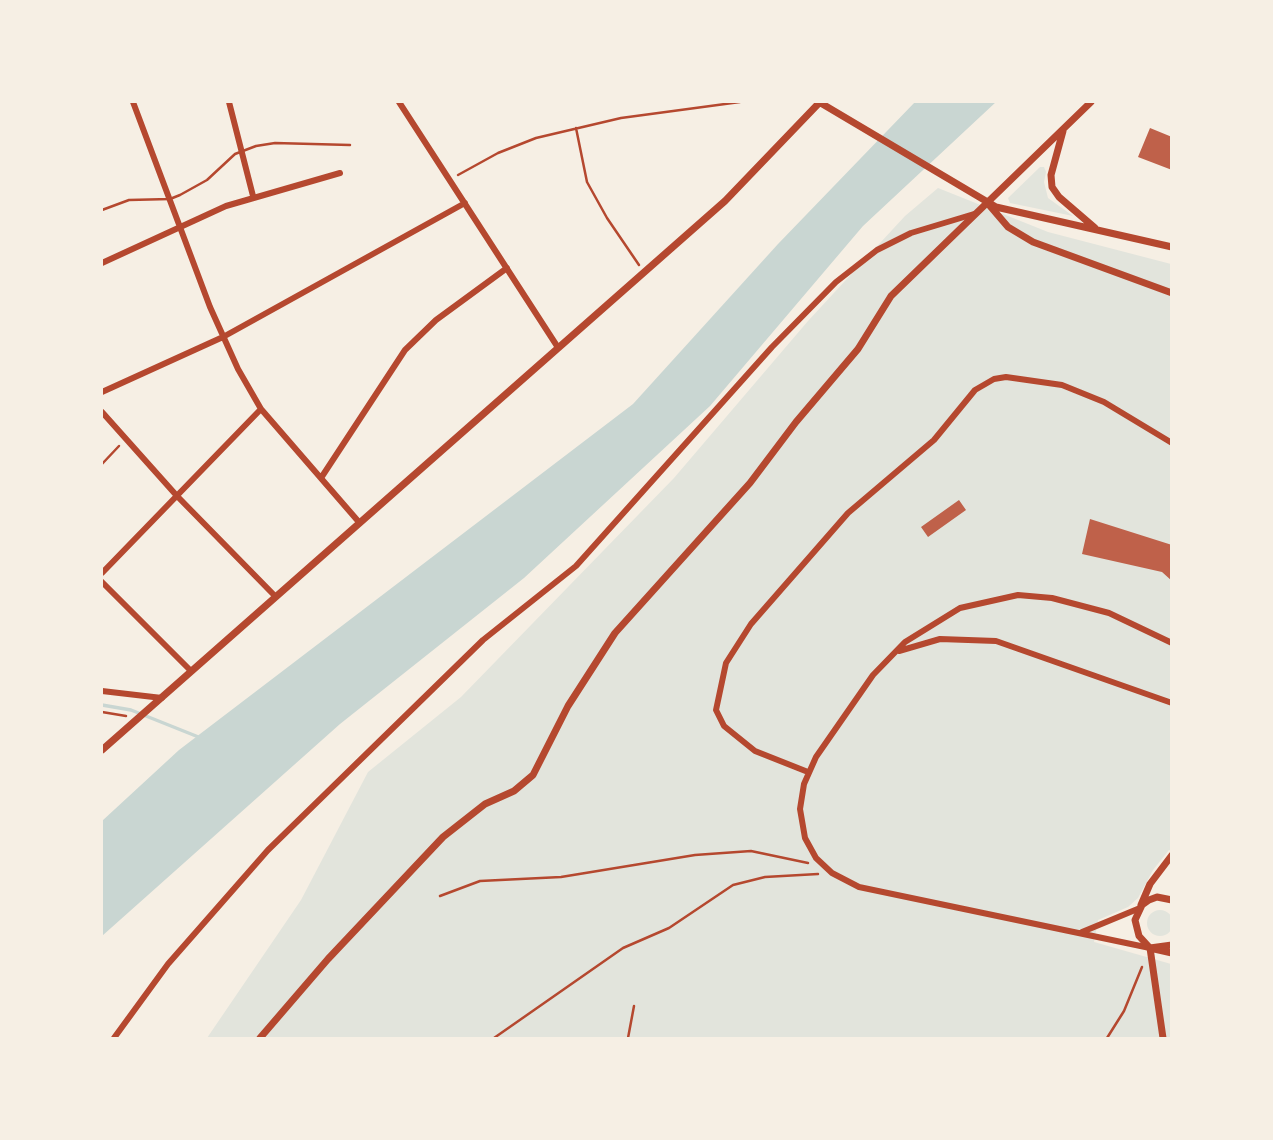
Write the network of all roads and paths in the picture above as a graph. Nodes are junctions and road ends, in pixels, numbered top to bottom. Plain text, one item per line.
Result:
1 (133, 102) edge
2 (229, 102) edge
3 (399, 102) edge
4 (740, 102) edge
5 (819, 102) edge
6 (1091, 102) edge
7 (834, 104) edge
8 (576, 128) junction
9 (1063, 129) junction
10 (351, 145) dead end
11 (241, 151) junction
12 (340, 173) dead end
13 (451, 180) junction
14 (253, 197) junction
15 (170, 199) junction
16 (465, 203) junction
17 (987, 203) junction
18 (102, 210) edge
19 (976, 214) junction
20 (179, 226) junction
21 (1095, 229) junction
22 (1171, 247) edge
23 (102, 264) edge
24 (507, 268) junction
25 (643, 271) junction
26 (1171, 293) edge
27 (223, 337) junction
28 (557, 346) junction
29 (102, 392) edge
30 (261, 409) junction
31 (102, 412) edge
32 (125, 440) junction
33 (1171, 443) edge
34 (102, 464) edge
35 (321, 478) junction
36 (177, 496) junction
37 (358, 520) junction
38 (102, 573) edge
39 (102, 582) edge
40 (274, 595) junction
41 (1171, 643) edge
42 (893, 652) junction
43 (191, 671) junction
44 (102, 691) edge
45 (162, 698) junction
46 (1171, 703) edge
47 (102, 712) edge
48 (139, 718) junction
49 (102, 750) edge
50 (808, 772) junction
51 (1171, 855) edge
52 (822, 866) junction
53 (832, 873) junction
54 (440, 896) dead end
55 (1171, 900) edge
56 (1140, 908) junction
57 (1080, 933) junction
58 (1171, 946) edge
59 (1150, 948) junction
60 (1171, 953) edge
61 (634, 1006) dead end
62 (114, 1038) edge
63 (260, 1038) edge
64 (494, 1038) edge
65 (628, 1038) edge
66 (1107, 1038) edge
67 (1163, 1038) edge

1 - 15 street
2 - 11 street
3 - 13 street
4 - 8 path
5 - 7 street
5 - 25 street
6 - 9 street
7 - 17 street
8 - 13 path
8 - 25 path
9 - 17 street
9 - 21 street
10 - 11 lane
11 - 14 street
11 - 15 lane
12 - 14 street
13 - 16 street
14 - 20 street
15 - 18 lane
15 - 20 street
16 - 24 street
16 - 27 street
17 - 19 street
17 - 21 street
17 - 26 street
19 - 62 street
19 - 63 street
20 - 23 street
20 - 27 street
21 - 22 street
24 - 28 street
24 - 35 street
25 - 28 street
27 - 29 street
27 - 30 street
28 - 37 street
30 - 35 street
30 - 36 street
31 - 32 street
32 - 34 path
32 - 36 street
33 - 50 street
35 - 37 street
36 - 38 street
36 - 40 street
37 - 40 street
39 - 43 street
40 - 43 street
41 - 42 street
42 - 46 street
42 - 50 street
43 - 45 street
44 - 45 street
45 - 48 street
47 - 48 path
48 - 49 street
50 - 52 street
51 - 56 street
52 - 53 street
52 - 54 path
53 - 57 street
53 - 64 path
55 - 56 street
56 - 57 street
56 - 59 street
57 - 59 street
58 - 59 street
59 - 60 street
59 - 66 path
59 - 67 street
61 - 65 path

